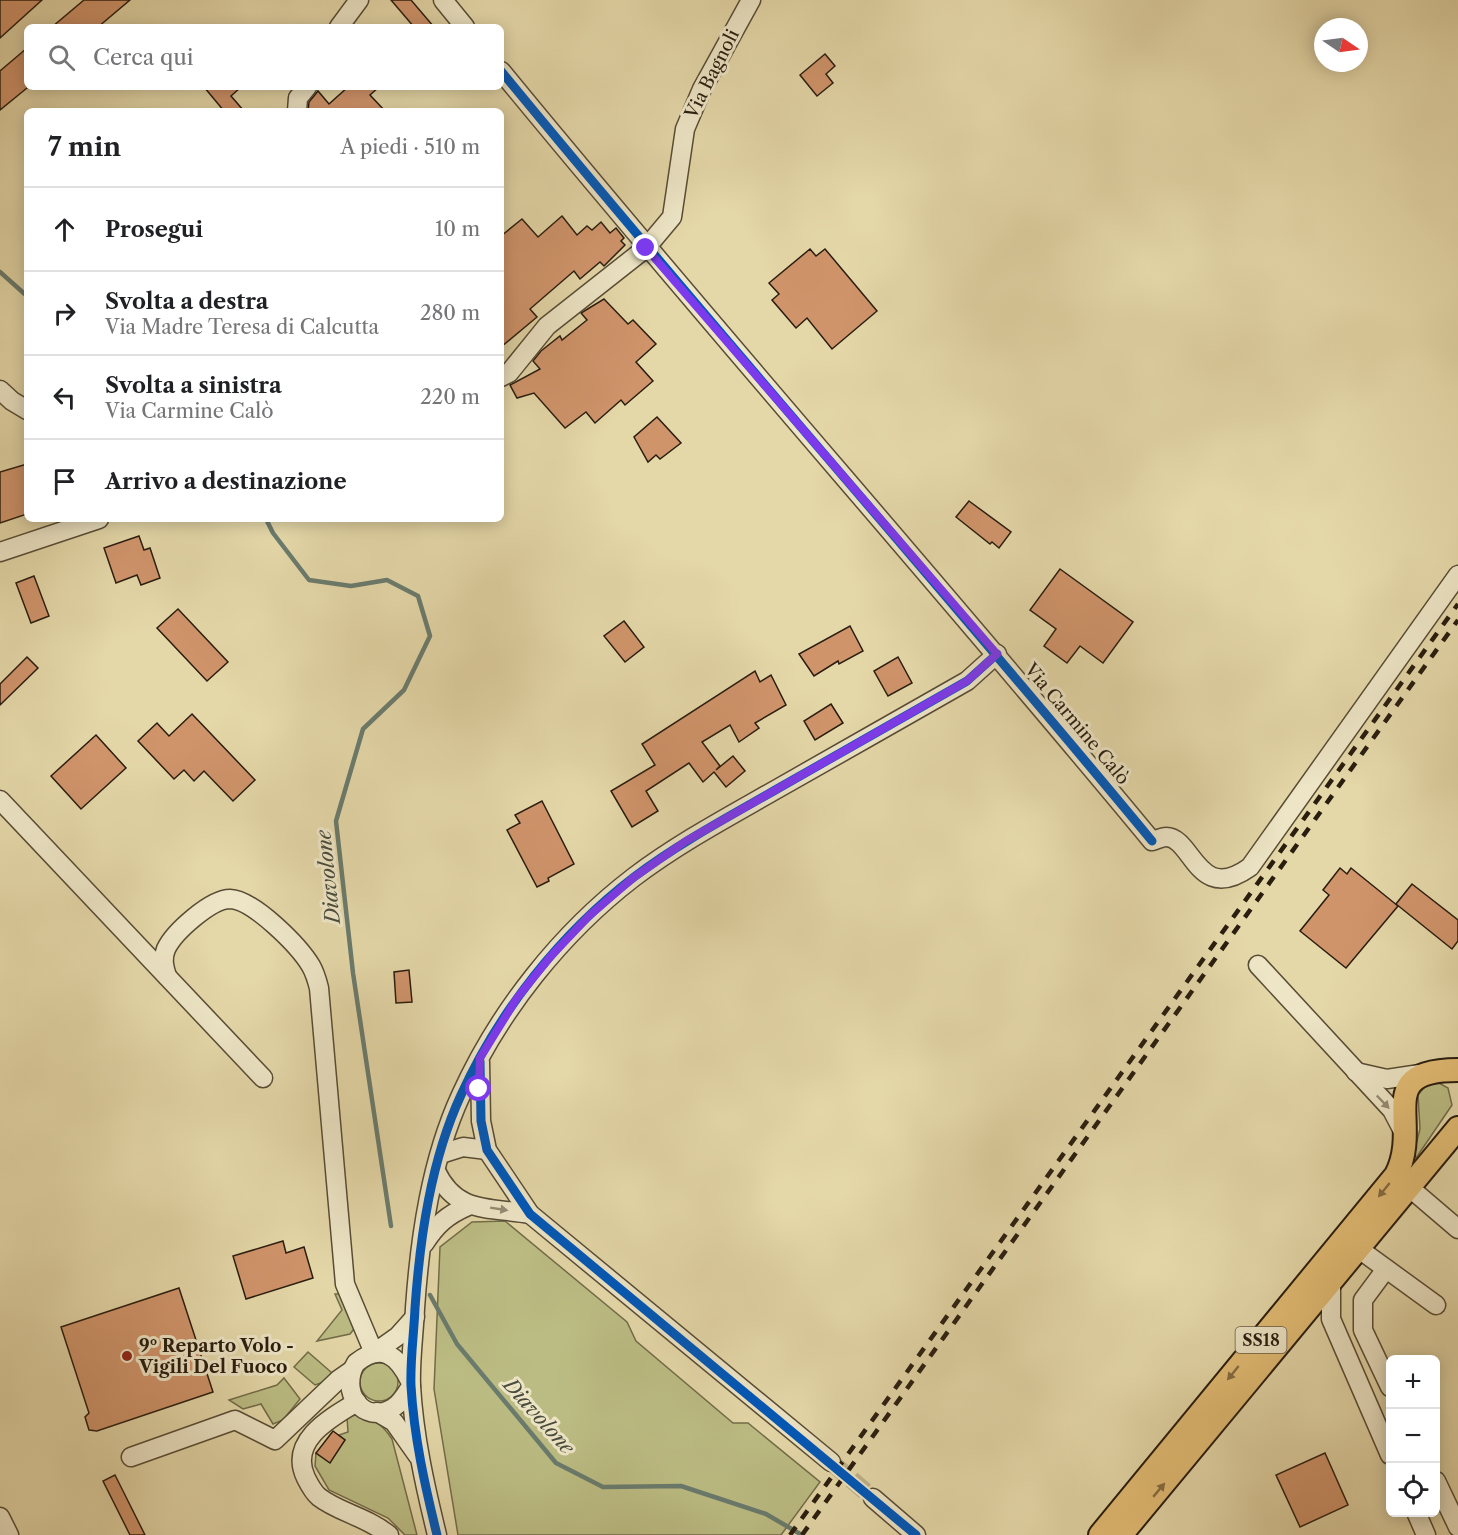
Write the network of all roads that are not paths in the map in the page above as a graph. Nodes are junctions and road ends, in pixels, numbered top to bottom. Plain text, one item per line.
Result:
1 (359, 0) edge
2 (443, 0) edge
3 (751, 0) edge
4 (341, 24) edge
5 (463, 24) edge
6 (504, 75) edge
7 (305, 90) edge
8 (297, 108) edge
9 (646, 248) junction
10 (504, 376) edge
11 (0, 390) edge
12 (24, 408) edge
13 (90, 522) edge
14 (0, 552) edge
15 (1458, 575) edge
16 (997, 654) junction
17 (0, 800) edge
18 (1258, 965) dead end
19 (167, 976) junction
20 (480, 1058) junction
21 (1458, 1070) edge
22 (1354, 1072) junction
23 (1427, 1072) junction
24 (263, 1078) dead end
25 (1458, 1081) edge
26 (1458, 1120) edge
27 (1458, 1128) edge
28 (1406, 1137) junction
29 (487, 1150) junction
30 (438, 1163) junction
31 (1428, 1165) junction
32 (1410, 1188) junction
33 (468, 1206) junction
34 (531, 1214) junction
35 (1458, 1229) edge
36 (421, 1248) junction
37 (1359, 1249) junction
38 (1386, 1269) junction
39 (1331, 1282) junction
40 (1436, 1305) dead end
41 (415, 1317) junction
42 (1301, 1319) junction
43 (1335, 1332) junction
44 (374, 1353) junction
45 (351, 1371) junction
46 (1386, 1379) edge
47 (411, 1384) junction
48 (357, 1402) junction
49 (377, 1412) junction
50 (1386, 1446) edge
51 (131, 1457) dead end
52 (419, 1457) junction
53 (831, 1462) tunnel mouth
54 (1440, 1489) edge
55 (873, 1498) tunnel mouth
56 (0, 1516) edge
57 (1418, 1517) edge
58 (1458, 1527) edge
59 (9, 1535) edge
60 (389, 1535) edge
61 (436, 1535) edge
62 (916, 1535) edge
63 (1100, 1535) edge
64 (1122, 1535) edge
65 (1426, 1535) edge

1 - 4 street
2 - 5 street
3 - 9 street, Via Bagnoli
6 - 9 street, Via Carmine Calò
7 - 8 street
9 - 10 street
9 - 16 street, Via Carmine Calò
11 - 12 street
13 - 14 street
15 - 16 street, Via Carmine Calò
16 - 20 street
17 - 19 street
18 - 22 street
19 - 24 street
19 - 44 street
20 - 29 street
20 - 30 street
21 - 23 main road
22 - 23 street
22 -> 28 street
23 - 25 main road
23 - 28 main road, SS18
26 - 31 main road, SS18
27 - 31 main road, SS18
28 -> 63 main road, SS18
29 - 30 street
29 - 34 street
30 - 33 street
30 - 36 street
31 - 32 main road, SS18
32 - 35 street
32 - 37 main road, SS18
33 -> 34 street
33 - 36 street
34 - 53 street
36 - 41 street
37 - 38 street
37 - 39 main road, SS18
38 - 40 street
38 - 46 street
39 - 42 main road, SS18
39 - 43 street
41 - 44 street
41 - 47 street
42 - 43 street
64 -> 42 main road, SS18
43 - 50 street
44 - 45 street
44 - 47 street
45 - 48 street
45 - 51 street
47 - 49 street
47 - 52 street
48 - 49 street
48 - 60 street
49 - 52 street
52 - 61 street
54 - 58 street
55 - 62 street
56 - 59 street
57 - 65 street

